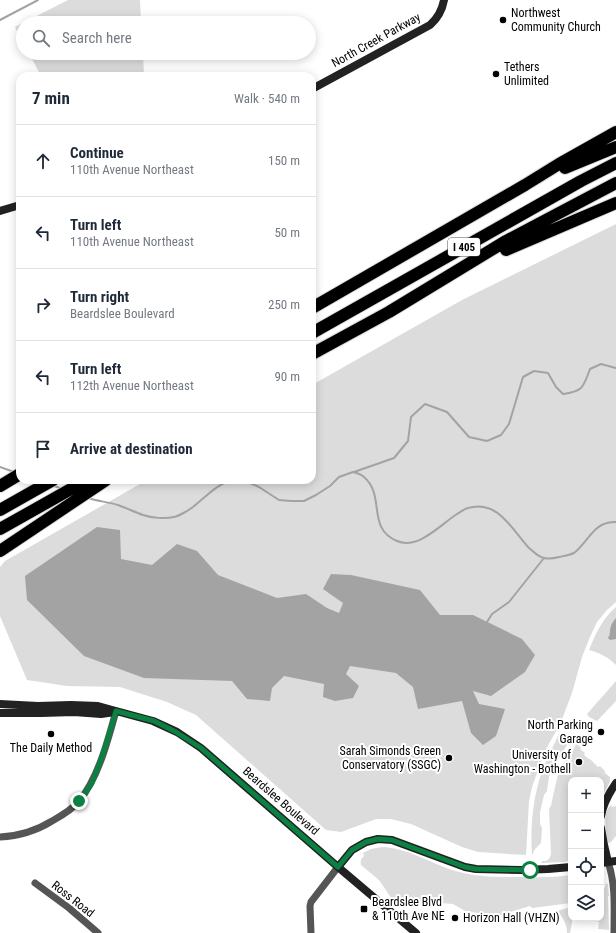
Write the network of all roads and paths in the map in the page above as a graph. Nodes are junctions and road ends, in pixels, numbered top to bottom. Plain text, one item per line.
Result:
1 (444, 2) edge
2 (316, 87) edge
3 (616, 132) edge
4 (616, 147) edge
5 (616, 157) edge
6 (616, 163) edge
7 (616, 176) edge
8 (616, 183) edge
9 (525, 185) junction
10 (616, 203) edge
11 (16, 206) edge
12 (0, 211) edge
13 (487, 253) junction
14 (316, 306) edge
15 (316, 325) edge
16 (316, 331) edge
17 (316, 344) edge
18 (316, 352) edge
19 (16, 471) edge
20 (16, 476) edge
21 (1, 482) edge
22 (36, 484) edge
23 (43, 484) edge
24 (75, 484) edge
25 (100, 484) edge
26 (27, 491) junction
27 (48, 499) junction
28 (0, 503) edge
29 (0, 510) edge
30 (0, 522) edge
31 (0, 529) edge
32 (0, 551) edge
33 (0, 704) edge
34 (116, 711) junction
35 (0, 713) edge
36 (616, 783) edge
37 (602, 813) edge
38 (0, 837) edge
39 (604, 845) edge
40 (608, 862) edge
41 (338, 867) junction
42 (568, 867) edge
43 (35, 883) dead end
44 (98, 933) edge
45 (312, 933) edge
46 (416, 933) edge
47 (614, 933) edge

1 - 2 main road, North Creek Parkway
3 - 9 highway
4 - 9 highway
5 - 15 highway, I 405
6 - 16 highway, I 405
7 - 17 highway, I 405
8 - 13 highway, I 405
9 - 14 highway
10 - 13 highway
11 - 12 main road
13 - 18 highway, I 405
19 - 21 highway
20 - 21 highway
22 - 26 highway
23 - 26 highway
24 - 27 highway
25 - 32 highway
26 - 28 highway
26 - 29 highway
27 - 30 highway
27 - 31 highway
33 - 34 main road, Beardslee Boulevard
34 - 35 main road, Beardslee Boulevard
34 - 38 street
34 - 41 main road, Beardslee Boulevard
36 - 37 main road
39 - 40 main road
40 - 47 street
41 - 42 main road
41 - 45 street
41 - 46 main road, Beardslee Boulevard
43 - 44 street, Ross Road

